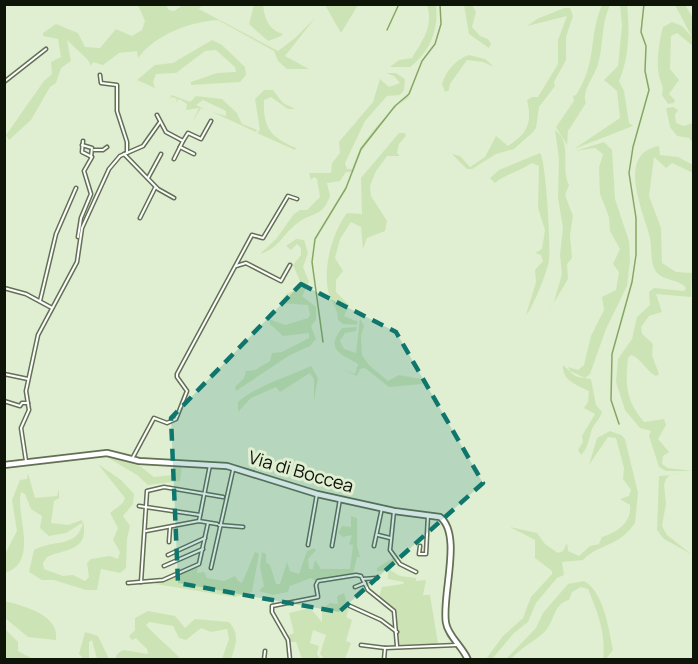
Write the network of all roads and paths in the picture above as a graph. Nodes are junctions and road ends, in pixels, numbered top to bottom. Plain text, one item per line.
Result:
1 (46, 49) dead end
2 (100, 75) dead end
3 (4, 82) edge
4 (157, 115) dead end
5 (211, 121) dead end
6 (160, 122) junction
7 (83, 141) dead end
8 (183, 141) junction
9 (82, 146) junction
10 (107, 147) dead end
11 (180, 147) junction
12 (94, 150) junction
13 (125, 153) junction
14 (161, 154) dead end
15 (194, 154) dead end
16 (91, 157) junction
17 (174, 159) dead end
18 (147, 178) junction
19 (155, 187) junction
20 (76, 188) dead end
21 (174, 198) dead end
22 (297, 199) dead end
23 (140, 218) dead end
24 (79, 239) junction
25 (290, 265) dead end
26 (235, 266) junction
27 (4, 288) edge
28 (40, 301) junction
29 (52, 308) junction
30 (4, 374) edge
31 (28, 379) junction
32 (4, 401) edge
33 (28, 403) junction
34 (132, 460) junction
35 (26, 461) junction
36 (4, 465) edge
37 (210, 465) junction
38 (251, 473) junction
39 (204, 494) junction
40 (317, 494) junction
41 (223, 497) dead end
42 (340, 499) junction
43 (139, 506) dead end
44 (147, 507) junction
45 (382, 508) junction
46 (394, 511) junction
47 (200, 514) junction
48 (428, 515) junction
49 (199, 521) junction
50 (208, 523) junction
51 (218, 525) junction
52 (170, 527) junction
53 (243, 527) dead end
54 (145, 531) junction
55 (376, 535) junction
56 (205, 538) junction
57 (390, 538) junction
58 (169, 542) dead end
59 (308, 544) dead end
60 (332, 546) dead end
61 (374, 546) dead end
62 (420, 546) dead end
63 (203, 549) junction
64 (168, 555) dead end
65 (164, 566) dead end
66 (211, 568) dead end
67 (416, 572) dead end
68 (377, 578) dead end
69 (364, 581) junction
70 (141, 582) junction
71 (128, 583) dead end
72 (355, 587) dead end
73 (350, 606) dead end
74 (396, 632) junction
75 (361, 645) dead end
76 (460, 645) junction
77 (397, 646) junction
78 (384, 648) junction
79 (264, 651) dead end
80 (264, 660) edge
81 (290, 660) edge
82 (384, 660) edge
83 (468, 660) edge

1 - 3 street
2 - 13 street
4 - 6 street
5 - 8 street
6 - 8 street
6 - 13 street
7 - 9 street
8 - 11 street
9 - 12 street
9 - 16 street
10 - 12 street
11 - 15 street
11 - 17 street
12 - 16 street
13 - 18 street
13 - 24 street
14 - 18 street
16 - 24 street
18 - 19 street
19 - 21 street
19 - 23 street
20 - 28 street
22 - 26 street
24 - 29 street
25 - 26 street
26 - 34 street
27 - 28 street
28 - 29 street
29 - 31 street
30 - 31 street
31 - 33 street
32 - 33 street
33 - 35 street
34 - 35 street, Via di Boccea
34 - 37 street, Via di Boccea
35 - 36 street, Via di Boccea
37 - 38 street, Via di Boccea
37 - 39 street
38 - 40 street, Via di Boccea
38 - 51 street
39 - 41 street
39 - 44 street
39 - 47 street
40 - 42 street, Via di Boccea
40 - 59 street
42 - 45 street, Via di Boccea
42 - 60 street
43 - 44 street
44 - 47 street
44 - 54 street
45 - 46 street, Via di Boccea
45 - 55 street
46 - 48 street, Via di Boccea
46 - 57 street
47 - 49 street
48 - 62 street
48 - 76 street
49 - 50 street
49 - 52 street
50 - 51 street
50 - 56 street
51 - 53 street
51 - 66 street
52 - 54 street
52 - 58 street
54 - 70 street
55 - 57 street
55 - 61 street
56 - 63 street
56 - 64 street
57 - 67 street
63 - 65 street
63 - 70 street
68 - 69 street
69 - 72 street
69 - 74 street
69 - 81 street
70 - 71 street
73 - 74 street
74 - 77 street
75 - 78 street
76 - 77 street
76 - 83 street
77 - 78 street
78 - 82 street
79 - 80 street

